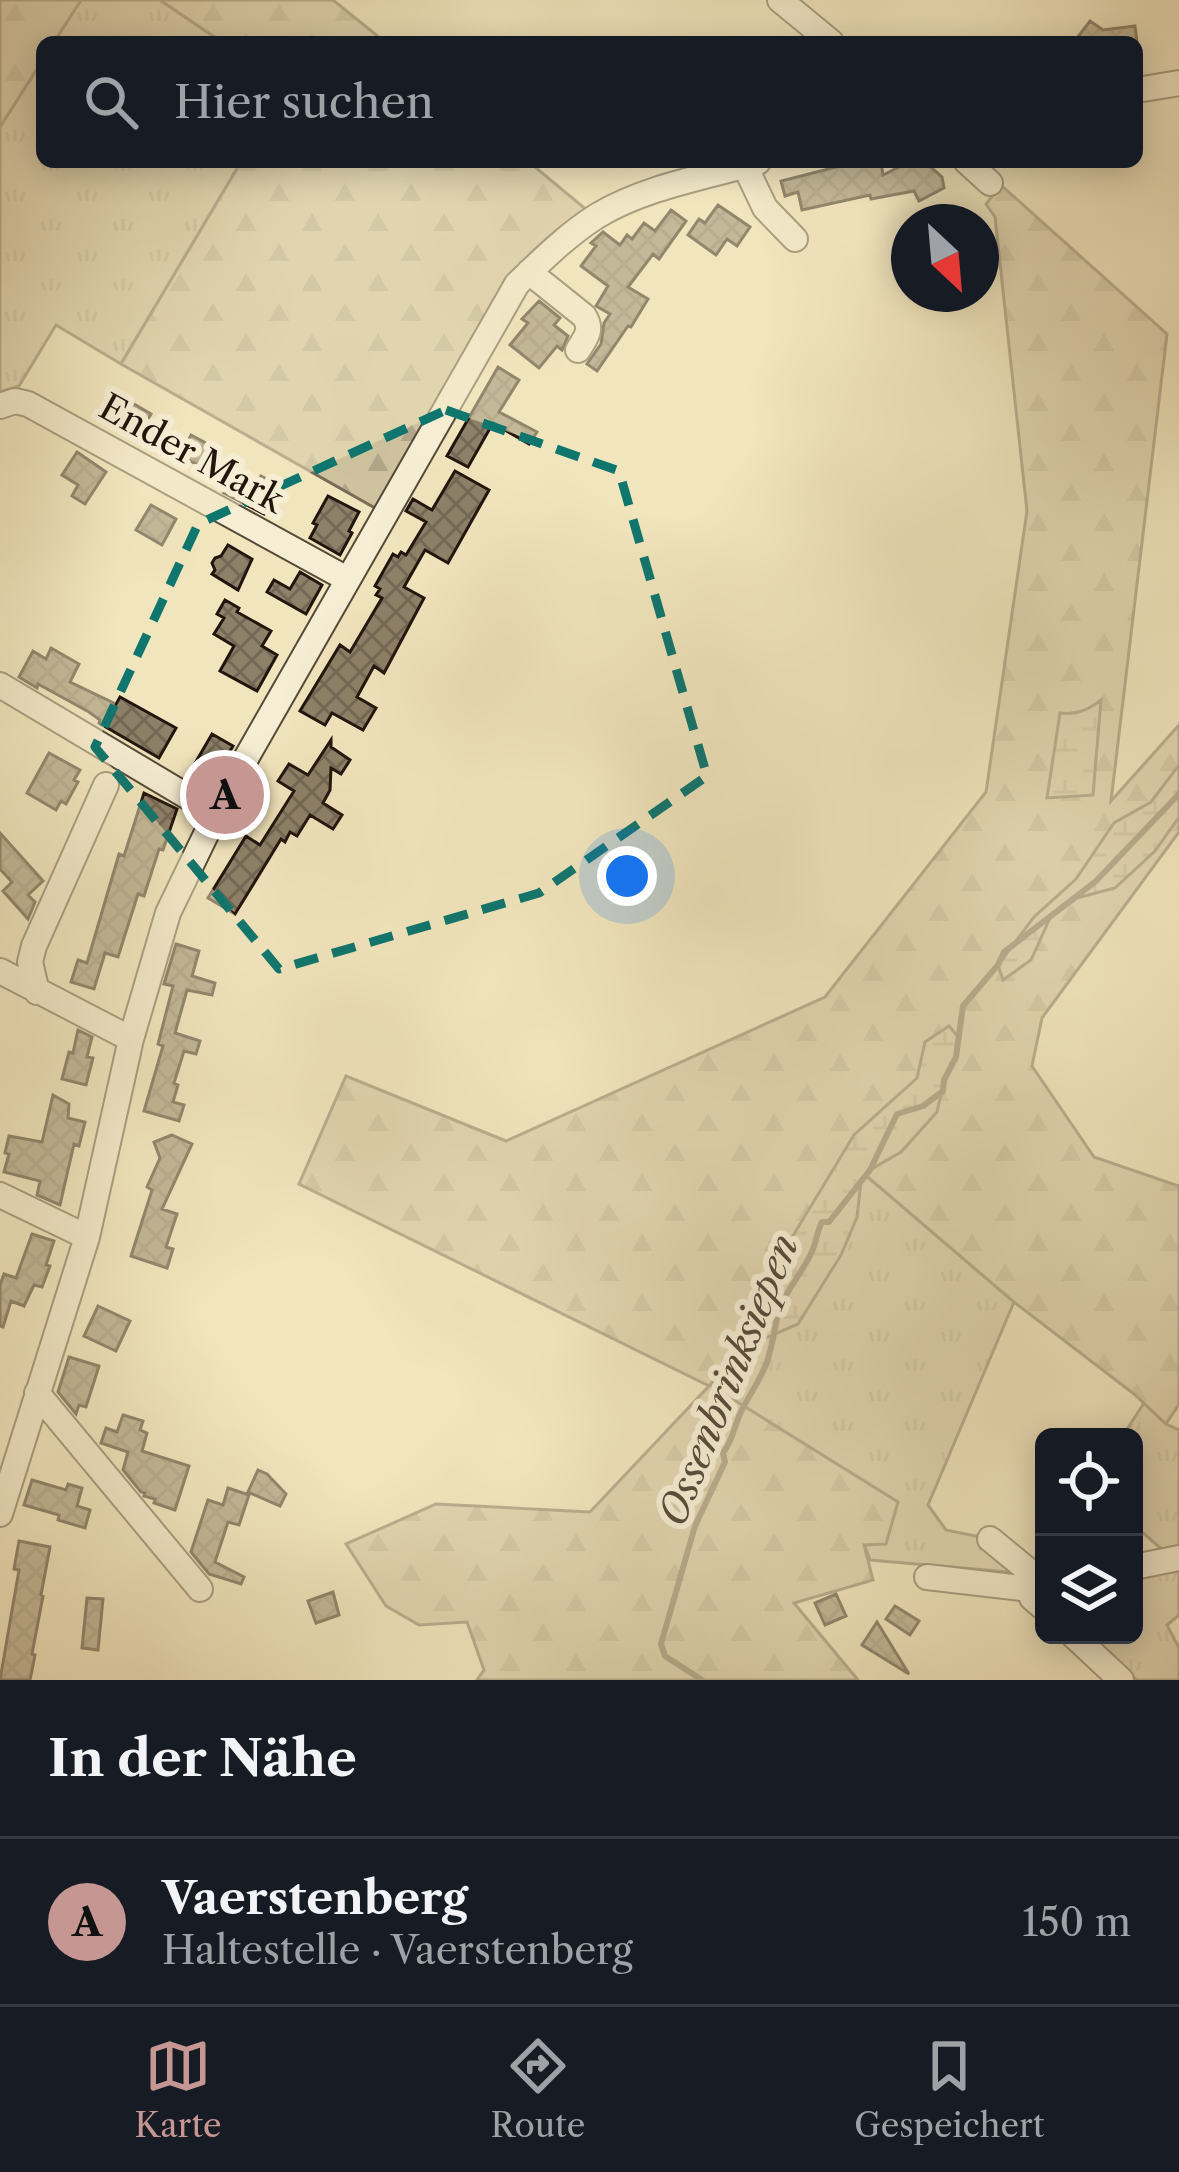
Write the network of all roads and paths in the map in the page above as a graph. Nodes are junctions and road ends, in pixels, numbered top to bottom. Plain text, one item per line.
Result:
1 (780, 0) edge
2 (824, 36) edge
3 (1179, 83) edge
4 (1143, 89) edge
5 (737, 168) edge
6 (752, 168) edge
7 (974, 168) edge
8 (990, 183) dead end
9 (795, 239) dead end
10 (529, 272) junction
11 (578, 350) dead end
12 (0, 406) edge
13 (347, 579) junction
14 (0, 686) edge
15 (106, 784) dead end
16 (215, 814) junction
17 (0, 971) edge
18 (37, 992) junction
19 (130, 1039) junction
20 (0, 1195) edge
21 (87, 1237) junction
22 (37, 1393) junction
23 (0, 1514) edge
24 (990, 1538) dead end
25 (1179, 1558) edge
26 (1143, 1565) edge
27 (927, 1577) dead end
28 (1035, 1585) edge
29 (200, 1589) dead end
30 (1035, 1589) edge
31 (1082, 1644) edge
32 (1120, 1680) edge

1 - 2 street
3 - 4 street
5 - 10 street
6 - 9 street
7 - 8 street
10 - 11 street
10 - 13 street
12 - 13 street, Ender Mark
13 - 16 street
14 - 16 street
15 - 18 street
16 - 19 street
17 - 18 street
18 - 19 street
19 - 21 street
20 - 21 street
21 - 22 street
22 - 23 street
22 - 29 street
24 - 28 street
25 - 26 street
27 - 30 street
31 - 32 street

